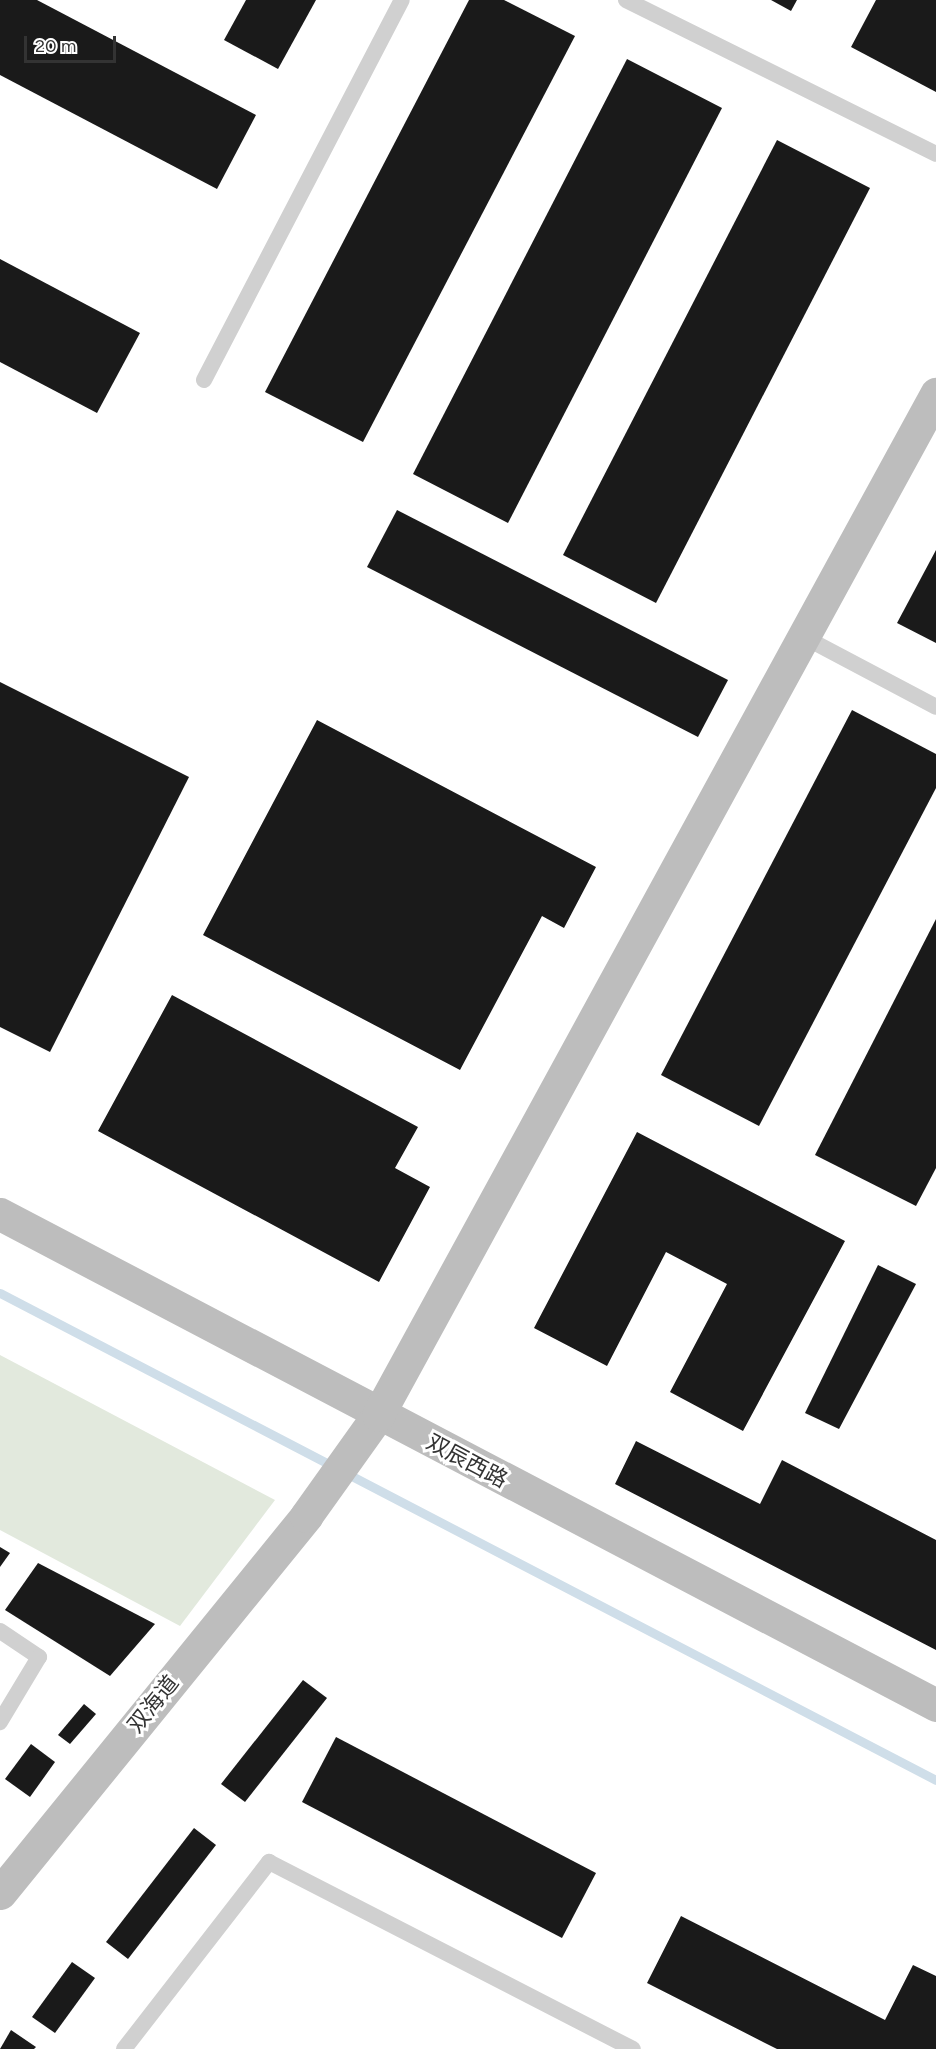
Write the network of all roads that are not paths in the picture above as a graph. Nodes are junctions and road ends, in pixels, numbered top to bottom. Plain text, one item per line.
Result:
1 (402, 0) edge
2 (626, 0) edge
3 (936, 154) edge
4 (204, 380) dead end
5 (936, 394) edge
6 (804, 637) junction
7 (936, 707) edge
8 (0, 1214) edge
9 (378, 1415) junction
10 (0, 1631) edge
11 (936, 1705) edge
12 (0, 1722) edge
13 (0, 1893) edge
14 (124, 2049) edge
15 (633, 2049) edge

1 - 4 lane
2 - 3 lane
5 - 6 street, 双海道
6 - 7 lane
6 - 9 street, 双海道
8 - 9 street, 双辰西路
9 - 11 street, 双辰西路
9 - 13 street, 双海道
10 - 12 lane
14 - 15 lane

